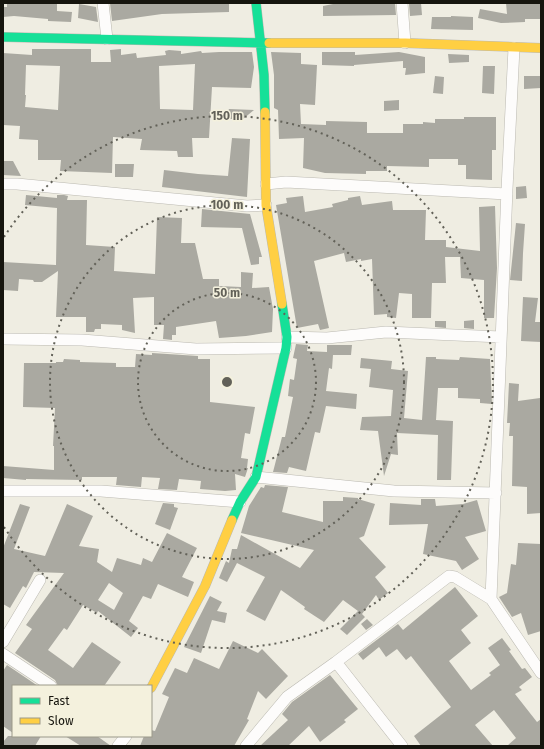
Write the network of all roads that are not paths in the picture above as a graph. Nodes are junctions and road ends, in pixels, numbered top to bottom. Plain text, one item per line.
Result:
1 (103, 3) edge
2 (256, 3) edge
3 (402, 3) edge
4 (3, 37) edge
5 (107, 39) junction
6 (260, 43) junction
7 (405, 43) junction
8 (514, 48) junction
9 (541, 48) edge
10 (3, 184) edge
11 (266, 184) junction
12 (507, 194) junction
13 (266, 205) junction
14 (287, 337) junction
15 (501, 337) junction
16 (3, 339) edge
17 (286, 348) junction
18 (256, 477) junction
19 (3, 490) edge
20 (496, 493) junction
21 (240, 502) junction
22 (40, 580) dead end
23 (491, 599) junction
24 (3, 642) edge
25 (3, 654) edge
26 (336, 662) junction
27 (541, 673) edge
28 (50, 685) edge
29 (152, 686) edge
30 (125, 737) edge
31 (118, 746) edge
32 (246, 746) edge
33 (402, 746) edge

1 - 5 street
2 - 6 street
3 - 7 street
4 - 5 street
5 - 6 street
6 - 7 street
6 - 11 street
7 - 8 street
8 - 9 street
8 - 12 street
10 - 13 street
11 - 12 street
11 - 13 street
12 - 15 street
13 - 14 street
14 - 15 street
14 - 17 street
15 - 20 street
16 - 17 street
17 - 18 street
18 - 20 street
18 - 21 street
19 - 21 street
20 - 23 street
21 - 29 street
22 - 24 street
23 - 26 street
23 - 27 street
25 - 28 street
26 - 32 street
26 - 33 street
30 - 31 street

